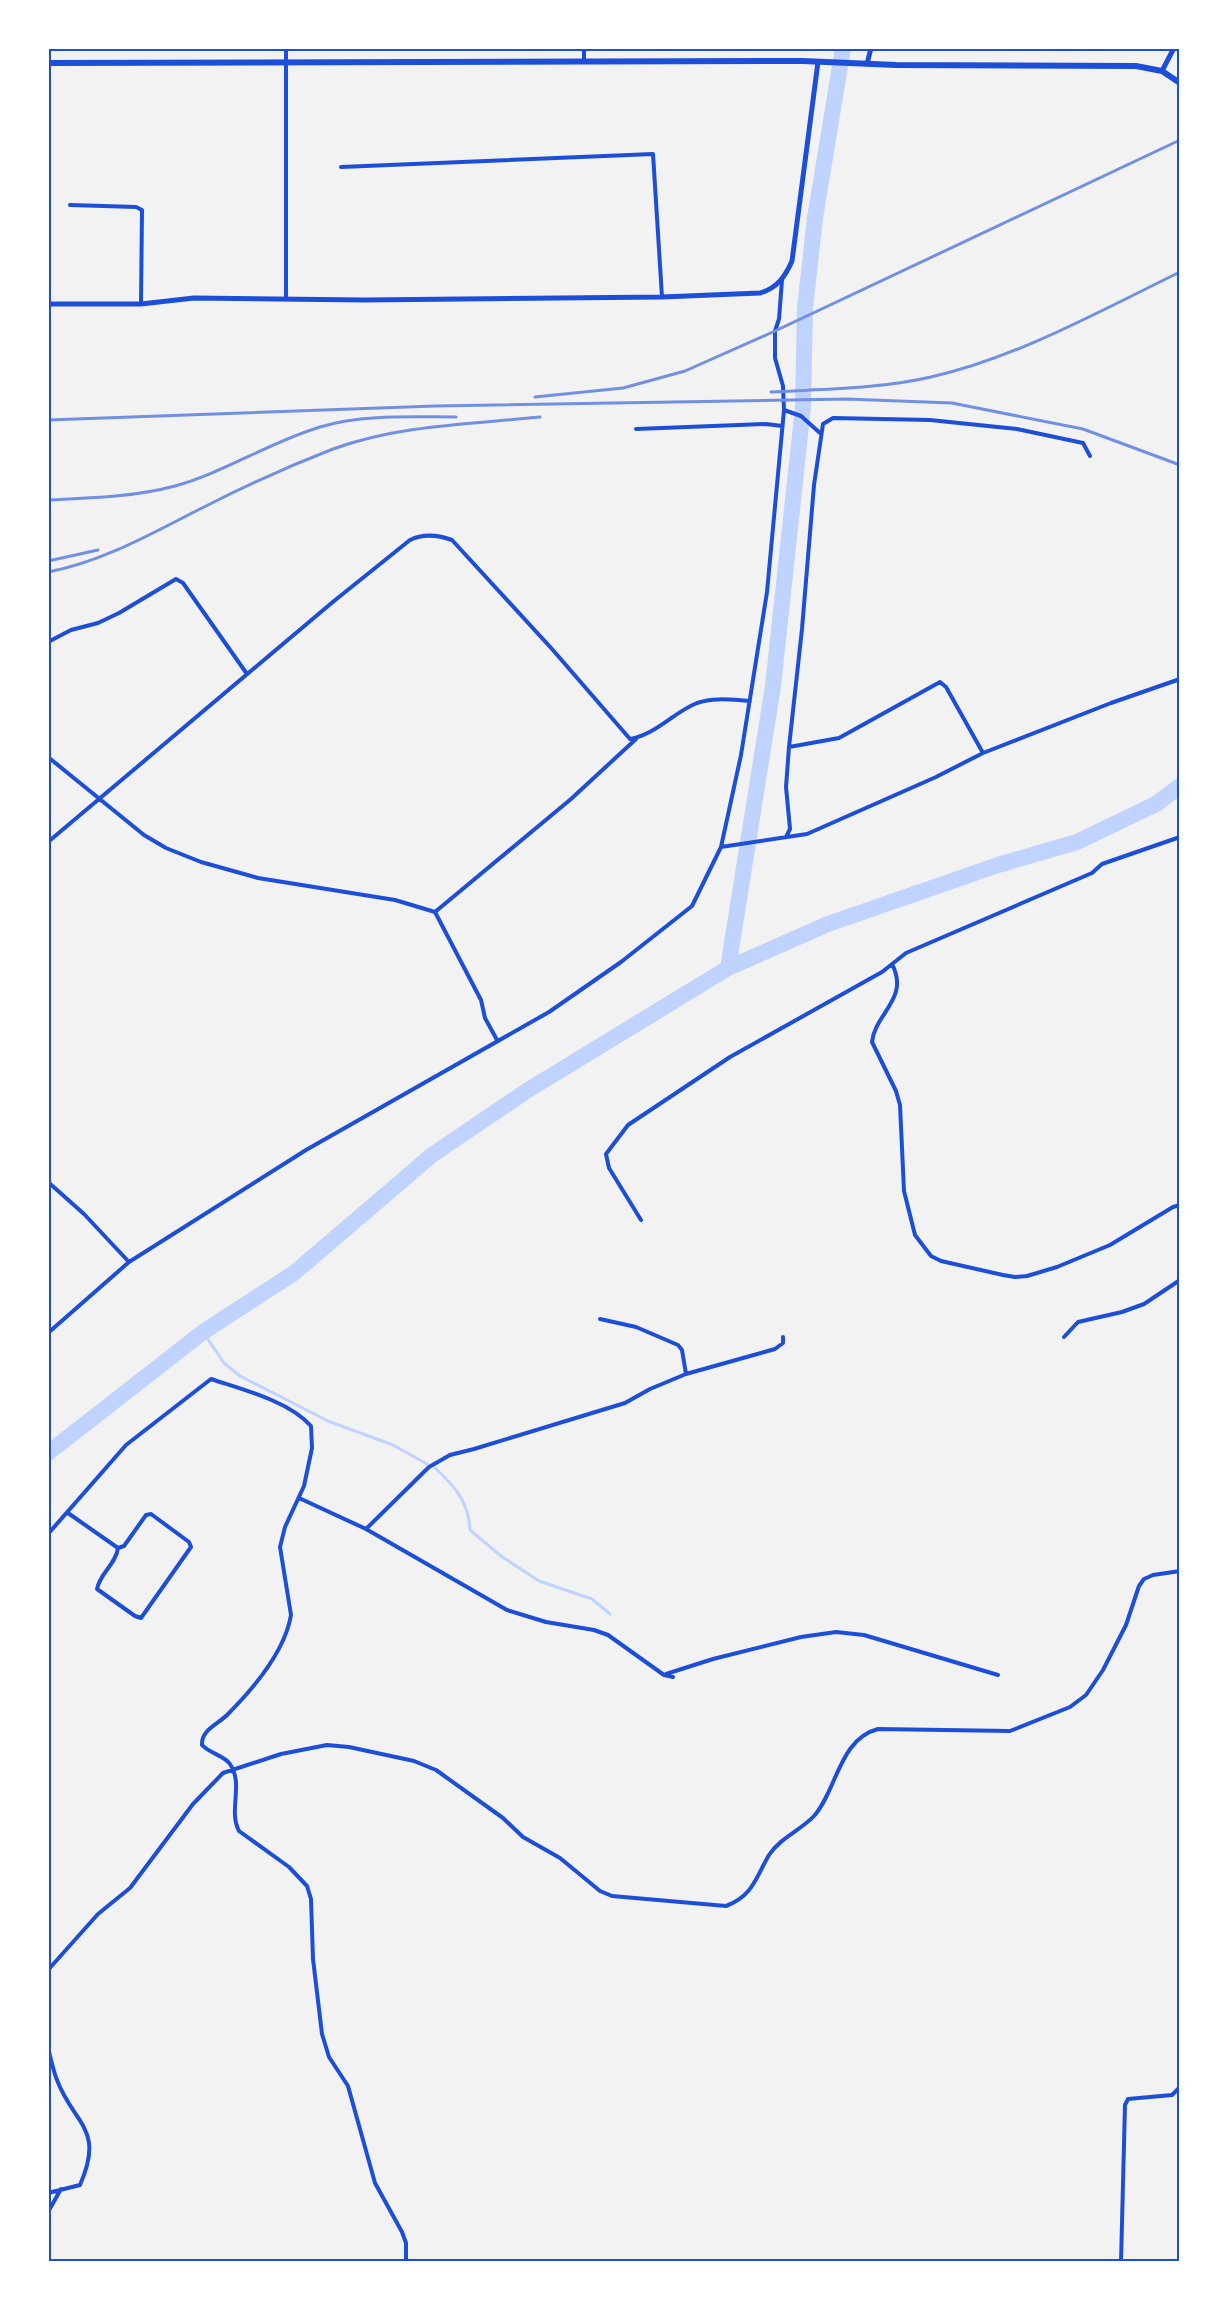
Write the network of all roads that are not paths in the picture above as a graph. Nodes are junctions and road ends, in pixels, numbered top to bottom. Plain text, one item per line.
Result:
1 (286, 48) edge
2 (584, 48) edge
3 (871, 48) edge
4 (1174, 48) edge
5 (584, 62) junction
6 (818, 62) junction
7 (48, 63) edge
8 (286, 64) junction
9 (867, 64) junction
10 (1162, 71) junction
11 (1180, 83) edge
12 (341, 166) dead end
13 (70, 205) dead end
14 (782, 280) junction
15 (662, 297) junction
16 (286, 300) junction
17 (48, 304) edge
18 (141, 304) junction
19 (784, 410) junction
20 (782, 426) junction
21 (636, 429) dead end
22 (820, 433) junction
23 (1090, 456) dead end
24 (48, 642) edge
25 (247, 674) junction
26 (1180, 680) edge
27 (750, 701) junction
28 (636, 738) junction
29 (789, 747) junction
30 (983, 753) junction
31 (48, 757) edge
32 (99, 800) junction
33 (786, 837) junction
34 (1180, 837) edge
35 (48, 842) edge
36 (721, 847) junction
37 (435, 912) junction
38 (892, 964) junction
39 (497, 1040) junction
40 (48, 1182) edge
41 (1180, 1205) edge
42 (641, 1220) dead end
43 (129, 1262) junction
44 (1180, 1280) edge
45 (600, 1319) dead end
46 (48, 1333) edge
47 (783, 1337) dead end
48 (1064, 1337) dead end
49 (686, 1374) junction
50 (299, 1498) junction
51 (68, 1513) junction
52 (366, 1529) junction
53 (48, 1534) edge
54 (118, 1548) junction
55 (1180, 1571) edge
56 (664, 1675) junction
57 (998, 1675) dead end
58 (673, 1677) dead end
59 (232, 1770) junction
60 (48, 1970) edge
61 (48, 2048) edge
62 (1180, 2088) edge
63 (61, 2189) junction
64 (48, 2193) edge
65 (48, 2212) edge
66 (406, 2262) edge
67 (1121, 2262) edge

1 - 8 street
2 - 5 street
3 - 9 main road
4 - 10 main road
5 - 6 main road
5 - 8 main road
6 - 9 main road
6 - 14 main road
7 - 8 main road
8 - 16 street
9 - 10 main road
10 - 11 main road
12 - 15 street
13 - 18 street
14 - 15 main road
14 - 19 street
15 - 16 main road
16 - 18 main road
17 - 18 main road
19 - 20 street
19 - 22 street
20 - 21 street
20 - 27 street
22 - 23 street
22 - 29 street
24 - 25 street
25 - 28 street
25 - 32 street
26 - 30 street
27 - 28 street
27 - 36 street
28 - 37 street
29 - 30 street
29 - 33 street
30 - 33 street
31 - 32 street
32 - 35 street
32 - 37 street
33 - 36 street
34 - 38 street
36 - 39 street
37 - 39 street
38 - 41 street
38 - 42 street
39 - 43 street
40 - 43 street
43 - 46 street
44 - 48 street
45 - 49 street
47 - 49 street
49 - 52 street
50 - 51 street
50 - 52 street
50 - 59 street
51 - 53 street
51 - 54 street
52 - 56 street
54 - 54 street
55 - 59 street
56 - 57 street
56 - 58 street
59 - 60 street
59 - 66 street
61 - 63 street
62 - 67 street
63 - 64 street
63 - 65 street

